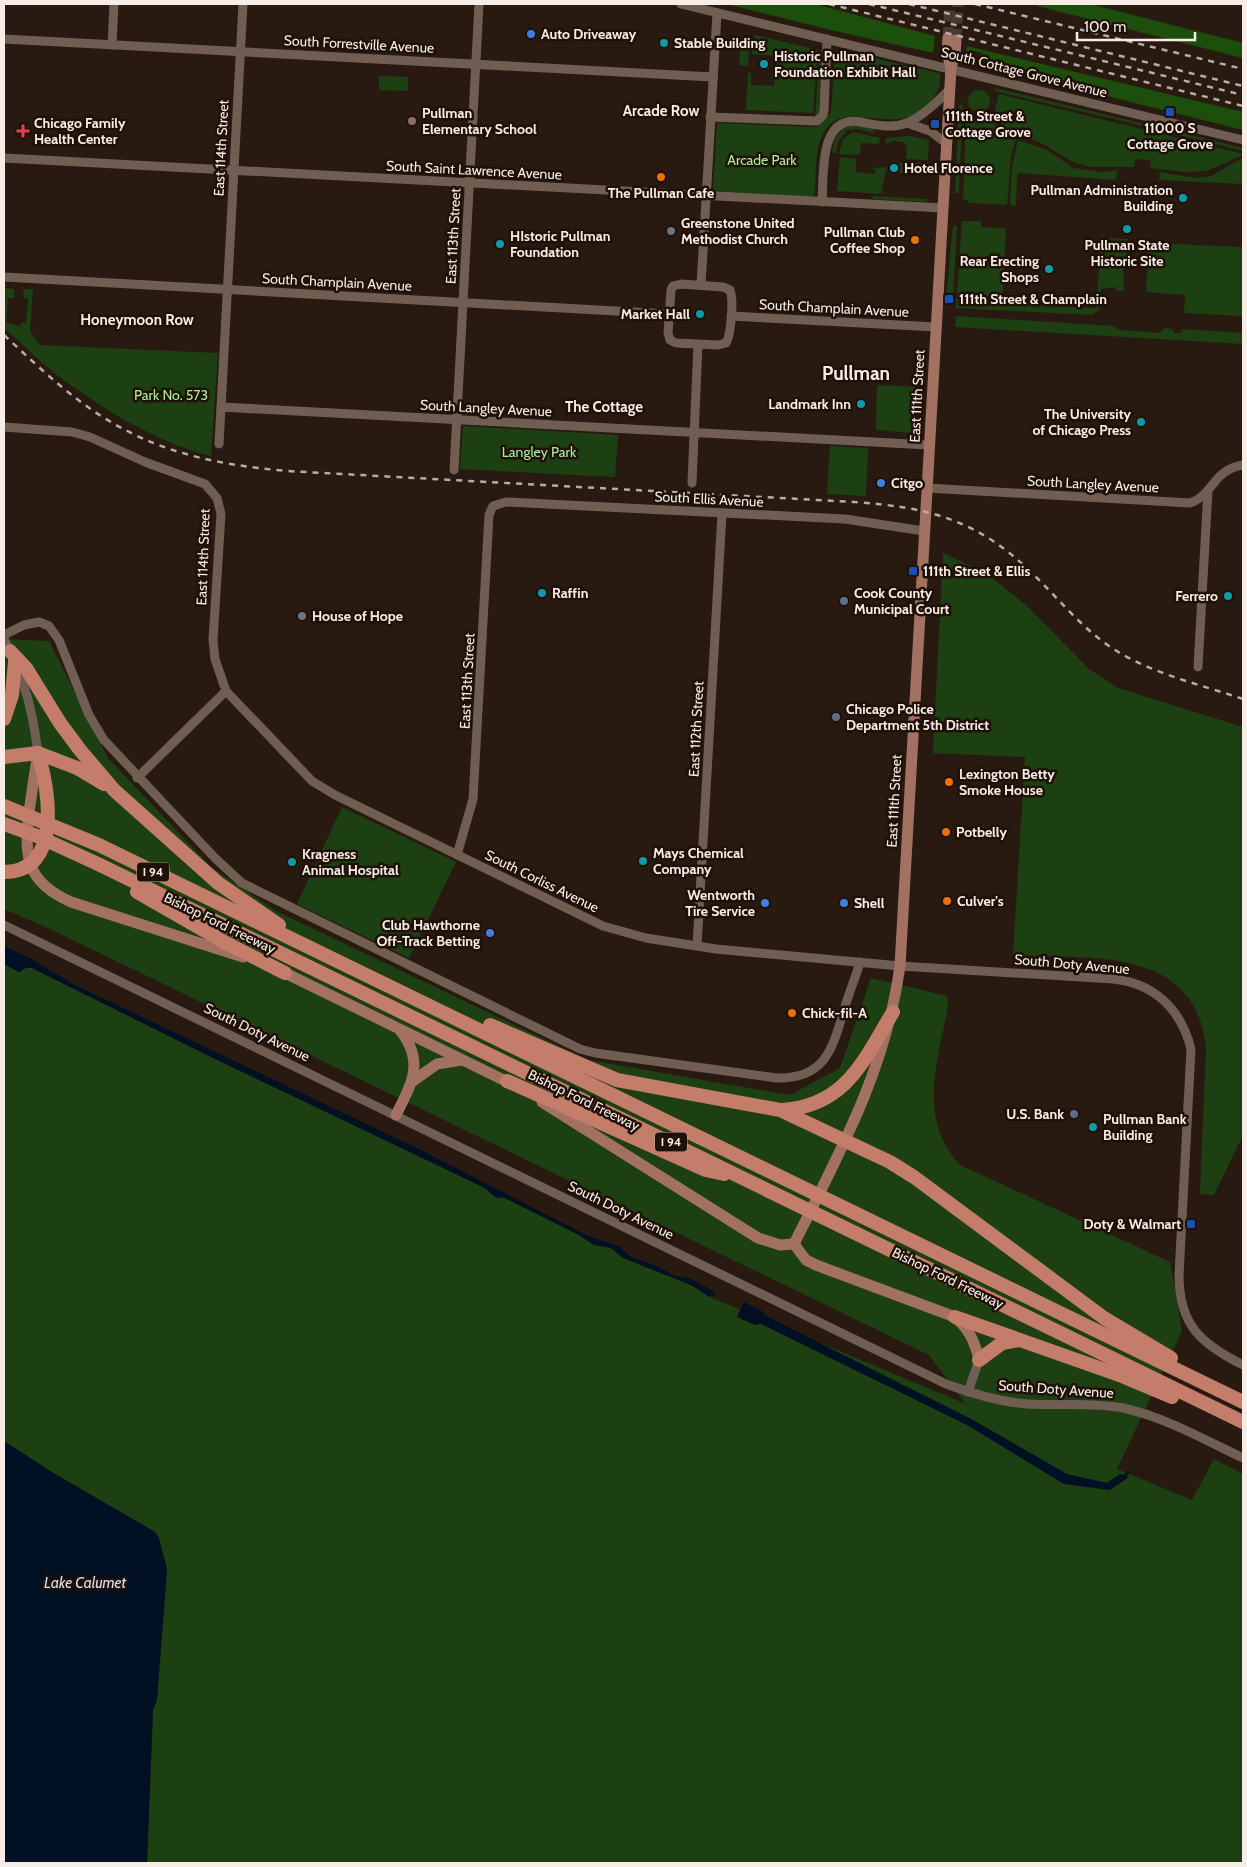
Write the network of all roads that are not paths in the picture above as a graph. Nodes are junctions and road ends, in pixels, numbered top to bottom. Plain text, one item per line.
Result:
1 (114, 4) edge
2 (243, 4) edge
3 (480, 4) edge
4 (681, 4) edge
5 (717, 13) junction
6 (4, 39) edge
7 (828, 39) junction
8 (952, 39) tunnel mouth
9 (112, 45) junction
10 (240, 52) junction
11 (476, 64) junction
12 (950, 68) junction
13 (713, 77) junction
14 (949, 90) junction
15 (710, 117) junction
16 (907, 122) junction
17 (1243, 140) edge
18 (946, 143) junction
19 (4, 158) edge
20 (234, 171) junction
21 (470, 183) junction
22 (706, 196) junction
23 (822, 202) junction
24 (943, 208) junction
25 (4, 277) edge
26 (701, 285) junction
27 (228, 289) junction
28 (463, 302) junction
29 (669, 314) junction
30 (731, 316) junction
31 (936, 327) junction
32 (698, 344) junction
33 (221, 407) junction
34 (457, 420) junction
35 (4, 427) edge
36 (694, 432) junction
37 (219, 444) dead end
38 (929, 445) junction
39 (1243, 465) edge
40 (454, 470) dead end
41 (692, 483) dead end
42 (927, 488) junction
43 (1208, 490) junction
44 (493, 506) joint
45 (722, 514) junction
46 (924, 531) junction
47 (4, 635) edge
48 (9, 651) edge
49 (1198, 667) dead end
50 (226, 690) junction
51 (4, 719) edge
52 (38, 753) junction
53 (4, 757) edge
54 (137, 778) junction
55 (114, 790) junction
56 (4, 806) edge
57 (4, 824) edge
58 (457, 855) junction
59 (98, 864) junction
60 (30, 865) junction
61 (4, 872) edge
62 (4, 925) edge
63 (300, 943) junction
64 (697, 946) junction
65 (860, 962) junction
66 (900, 966) junction
67 (285, 973) junction
68 (439, 1010) junction
69 (893, 1012) junction
70 (400, 1029) junction
71 (463, 1060) junction
72 (413, 1081) junction
73 (507, 1081) junction
74 (780, 1110) junction
75 (396, 1115) junction
76 (843, 1140) junction
77 (749, 1180) junction
78 (794, 1244) junction
79 (955, 1316) junction
80 (1022, 1340) junction
81 (979, 1360) junction
82 (1243, 1365) edge
83 (1194, 1377) junction
84 (968, 1392) junction
85 (1243, 1402) edge
86 (1241, 1420) edge
87 (1243, 1458) edge

1 - 9 street
2 - 10 street, East 114th Street
3 - 11 street, East 113th Street
4 - 5 street, South Cottage Grove Avenue
5 - 7 street, South Cottage Grove Avenue
5 - 13 street
6 - 9 street, South Forrestville Avenue
7 - 12 street, South Cottage Grove Avenue
7 - 15 street
8 - 12 main road, East 111th Street
9 - 10 street, South Forrestville Avenue
10 - 11 street, South Forrestville Avenue
10 - 20 street, East 114th Street
11 - 13 street, South Forrestville Avenue
11 - 21 street, East 113th Street
12 - 14 main road, East 111th Street
12 - 17 street, South Cottage Grove Avenue
13 - 15 street
14 - 16 street
14 - 18 main road, East 111th Street
15 - 22 street
16 - 18 street
16 - 23 street
18 - 24 main road, East 111th Street
19 - 20 street, South Saint Lawrence Avenue
20 - 21 street, South Saint Lawrence Avenue
20 - 27 street, East 114th Street
21 - 22 street, South Saint Lawrence Avenue
21 - 28 street, East 113th Street
22 - 23 street, South Saint Lawrence Avenue
22 - 26 street
23 - 24 street, South Saint Lawrence Avenue
24 - 31 main road, East 111th Street
25 - 27 street, South Champlain Avenue
26 - 29 street
26 - 30 street
27 - 28 street, South Champlain Avenue
27 - 33 street, East 114th Street
28 - 29 street, South Champlain Avenue
28 - 34 street, East 113th Street
29 - 32 street
30 - 31 street, South Champlain Avenue
30 - 32 street
31 - 38 main road, East 111th Street
32 - 36 street
33 - 34 street, South Langley Avenue
33 - 37 street, East 114th Street
34 - 36 street, South Langley Avenue
34 - 40 street, East 113th Street
35 - 50 street, East 114th Street
36 - 38 street, South Langley Avenue
36 - 41 street
38 - 42 main road, East 111th Street
39 - 43 street, South Langley Avenue
42 - 43 street, South Langley Avenue
42 - 46 main road, East 111th Street
43 - 49 street
44 - 45 street, South Ellis Avenue
44 - 58 street, East 113th Street
45 - 46 street, South Ellis Avenue
45 - 64 street, East 112th Street
46 - 66 main road, East 111th Street
47 - 54 street
48 - 51 highway
48 - 52 street
48 - 55 highway
50 - 54 street
50 - 58 street, South Corliss Avenue
52 - 53 highway
52 - 55 highway
52 - 60 main road
52 - 60 highway
54 - 65 street
55 - 63 highway
56 - 63 highway, Bishop Ford Freeway / I 94
57 - 59 highway, Bishop Ford Freeway / I 94
58 - 64 street, South Corliss Avenue
59 - 67 highway
59 - 77 highway, Bishop Ford Freeway / I 94
60 - 61 highway
60 - 67 main road
62 - 75 street, South Doty Avenue
63 - 68 highway, Bishop Ford Freeway / I 94
64 - 65 street, South Corliss Avenue
65 - 66 street, South Corliss Avenue
66 - 69 main road, East 111th Street
66 - 82 street, South Doty Avenue
67 - 70 main road
68 - 74 highway
68 - 83 highway, Bishop Ford Freeway / I 94
69 - 74 highway
69 - 76 main road, East 111th Street
70 - 71 main road
70 - 72 main road
71 - 72 main road
71 - 73 main road
72 - 75 main road
73 - 77 highway
73 - 78 main road
74 - 76 highway
75 - 84 street, South Doty Avenue
76 - 78 main road, East 111th Street
76 - 83 highway
77 - 86 highway, Bishop Ford Freeway / I 94
78 - 79 main road
79 - 80 highway
79 - 81 main road
80 - 81 highway
80 - 86 highway
81 - 84 street
83 - 85 highway, Bishop Ford Freeway / I 94
84 - 87 street, South Doty Avenue

